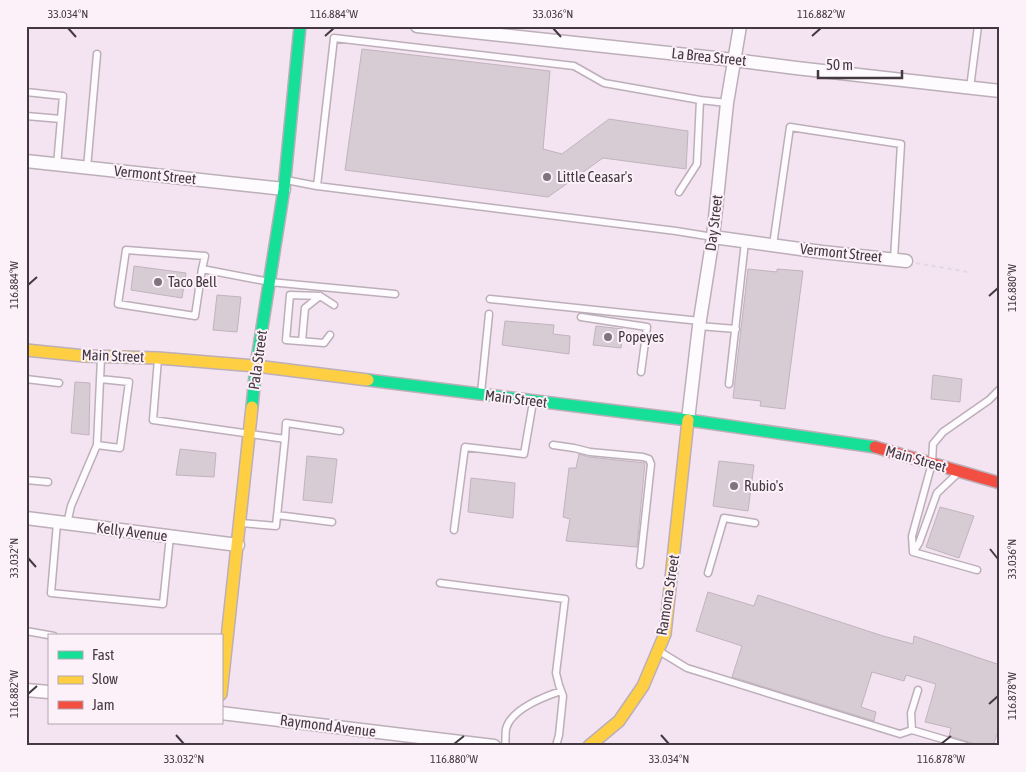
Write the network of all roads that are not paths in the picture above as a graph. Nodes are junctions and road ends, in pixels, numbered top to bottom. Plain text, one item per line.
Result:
1 (300, 26) edge
2 (418, 26) edge
3 (740, 26) edge
4 (978, 26) edge
5 (97, 54) dead end
6 (734, 60) junction
7 (970, 88) junction
8 (1000, 91) edge
9 (26, 92) edge
10 (700, 100) junction
11 (727, 103) junction
12 (26, 116) edge
13 (61, 119) junction
14 (26, 161) edge
15 (57, 165) junction
16 (87, 168) junction
17 (284, 184) junction
18 (317, 186) junction
19 (679, 192) dead end
20 (712, 237) junction
21 (745, 242) junction
22 (773, 246) junction
23 (900, 260) joint
24 (202, 269) junction
25 (270, 282) junction
26 (395, 294) dead end
27 (320, 296) junction
28 (490, 299) dead end
29 (334, 305) dead end
30 (489, 314) dead end
31 (581, 317) dead end
32 (700, 324) junction
33 (736, 329) junction
34 (330, 335) dead end
35 (302, 341) junction
36 (26, 350) edge
37 (101, 357) junction
38 (158, 358) junction
39 (256, 366) junction
40 (641, 372) dead end
41 (26, 379) edge
42 (100, 379) junction
43 (59, 383) dead end
44 (729, 384) dead end
45 (1000, 389) edge
46 (480, 394) junction
47 (533, 401) junction
48 (688, 420) junction
49 (340, 431) dead end
50 (249, 433) junction
51 (285, 439) junction
52 (97, 445) junction
53 (553, 445) dead end
54 (932, 463) junction
55 (960, 471) junction
56 (26, 480) edge
57 (48, 482) dead end
58 (1000, 483) edge
59 (277, 515) junction
60 (26, 518) edge
61 (332, 522) dead end
62 (62, 523) junction
63 (240, 523) junction
64 (755, 523) dead end
65 (454, 530) dead end
66 (170, 536) junction
67 (238, 545) junction
68 (913, 552) junction
69 (640, 565) dead end
70 (977, 570) dead end
71 (708, 573) dead end
72 (440, 583) dead end
73 (26, 631) edge
74 (48, 635) edge
75 (658, 651) junction
76 (222, 685) edge
77 (26, 690) edge
78 (918, 690) dead end
79 (561, 691) junction
80 (48, 692) edge
81 (222, 713) edge
82 (912, 730) junction
83 (494, 746) edge
84 (505, 746) edge
85 (556, 746) edge
86 (589, 746) edge
87 (966, 746) edge

1 - 17 main road, Pala Street
2 - 6 street, La Brea Street
3 - 6 street, Day Street
4 - 7 lane
5 - 16 lane
6 - 7 street, La Brea Street
6 - 11 street, Day Street
7 - 8 street, La Brea Street
9 - 13 lane
10 - 11 lane
10 - 18 lane
10 - 19 lane
11 - 20 street, Day Street
12 - 13 lane
13 - 15 lane
14 - 15 street, Vermont Street
15 - 16 street, Vermont Street
16 - 17 street, Vermont Street
17 - 18 lane
17 - 25 main road, Pala Street
18 - 20 lane
20 - 21 street, Vermont Street
20 - 32 street, Day Street
21 - 22 street, Vermont Street
21 - 33 lane
22 - 23 street, Vermont Street
22 - 23 lane
24 - 24 lane
24 - 25 lane
25 - 26 lane
25 - 39 main road, Pala Street
27 - 29 lane
27 - 35 lane
27 - 35 lane
28 - 32 lane
30 - 46 lane
31 - 40 lane
32 - 33 lane
32 - 48 street, Day Street
33 - 44 lane
34 - 35 lane
36 - 37 main road, Main Street
37 - 38 main road, Main Street
37 - 42 lane
38 - 39 main road, Main Street
38 - 50 lane
39 - 46 main road, Main Street
39 - 50 main road, Pala Street
41 - 43 lane
42 - 52 lane
42 - 52 lane
45 - 54 lane
46 - 47 main road, Main Street
47 - 48 main road, Main Street
47 - 65 lane
48 - 54 main road, Main Street
48 - 75 main road, Ramona Street
49 - 51 lane
50 - 51 lane
50 - 63 main road, Pala Street
51 - 59 lane
52 - 62 lane
53 - 69 lane
54 - 55 main road, Main Street
54 - 68 lane
55 - 58 main road, Main Street
55 - 68 lane
56 - 57 lane
59 - 61 lane
59 - 63 lane
60 - 62 street, Kelly Avenue
62 - 66 street, Kelly Avenue
62 - 66 lane
63 - 67 main road, Pala Street
64 - 71 lane
66 - 67 street, Kelly Avenue
67 - 76 main road, Pala Street
68 - 70 lane
72 - 79 lane
73 - 74 lane
75 - 82 lane
75 - 86 main road, Ramona Street
77 - 80 street
78 - 82 lane
79 - 84 lane
79 - 85 lane
81 - 83 street, Raymond Avenue
82 - 87 lane

